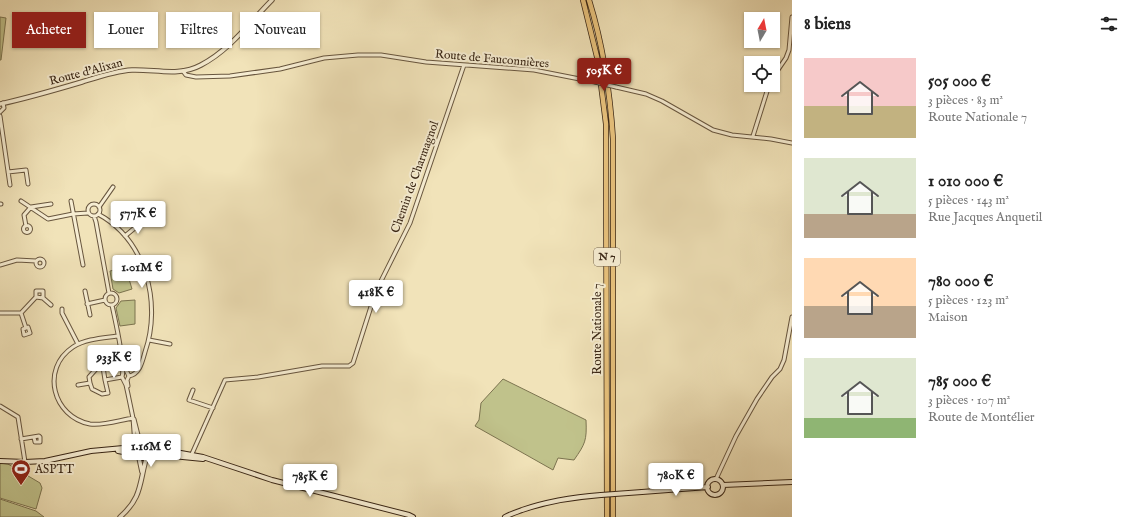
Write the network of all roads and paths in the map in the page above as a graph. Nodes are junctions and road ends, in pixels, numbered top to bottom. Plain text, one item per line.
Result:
1 (272, 0) edge
2 (583, 0) edge
3 (589, 0) edge
4 (792, 17) edge
5 (464, 65) junction
6 (780, 67) edge
7 (183, 71) junction
8 (767, 92) edge
9 (2, 104) edge
10 (0, 112) edge
11 (0, 116) edge
12 (753, 136) junction
13 (792, 144) edge
14 (8, 172) junction
15 (28, 184) dead end
16 (10, 185) dead end
17 (113, 187) dead end
18 (21, 201) dead end
19 (71, 201) dead end
20 (52, 204) dead end
21 (31, 207) junction
22 (99, 207) junction
23 (88, 213) junction
24 (73, 214) junction
25 (98, 214) junction
26 (94, 216) junction
27 (142, 222) dead end
28 (26, 226) dead end
29 (124, 236) junction
30 (36, 261) dead end
31 (83, 265) dead end
32 (0, 266) edge
33 (85, 291) dead end
34 (110, 293) junction
35 (36, 297) junction
36 (43, 298) junction
37 (105, 300) junction
38 (87, 304) junction
39 (112, 304) junction
40 (51, 306) dead end
41 (62, 308) dead end
42 (0, 313) edge
43 (21, 313) junction
44 (90, 315) dead end
45 (792, 316) edge
46 (26, 328) dead end
47 (117, 336) junction
48 (149, 340) junction
49 (78, 344) junction
50 (170, 344) dead end
51 (125, 377) junction
52 (105, 380) junction
53 (90, 383) junction
54 (78, 385) dead end
55 (193, 390) dead end
56 (0, 406) edge
57 (213, 408) junction
58 (133, 418) junction
59 (34, 437) dead end
60 (22, 439) junction
61 (144, 442) junction
62 (134, 446) junction
63 (149, 447) junction
64 (110, 449) junction
65 (134, 454) junction
66 (148, 455) junction
67 (192, 456) junction
68 (139, 458) junction
69 (0, 461) edge
70 (25, 462) junction
71 (142, 476) junction
72 (716, 479) junction
73 (792, 482) edge
74 (723, 486) junction
75 (708, 487) junction
76 (120, 517) edge
77 (413, 517) edge
78 (505, 517) edge
79 (607, 517) edge
80 (613, 517) edge

1 - 7 street, Route d'Alixan
2 - 79 highway, Route Nationale 7 / N 7
3 - 80 highway, Route Nationale 7 / N 7
4 - 6 street
5 - 7 street, Route de Fauconnières
5 - 12 street, Route de Fauconnières, bridge
5 - 57 street, Chemin de Charmagnol
7 - 9 street, Route d'Alixan
8 - 12 street
9 - 10 street
11 - 14 street
12 - 13 street, Route de Fauconnières
14 - 15 street
14 - 16 street
17 - 22 street
18 - 21 street
19 - 24 street
20 - 21 street
21 - 24 street
21 - 28 street
22 - 23 street
22 - 25 street
23 - 24 street
23 - 26 street
24 - 31 street
25 - 26 street
25 - 29 street
26 - 34 street
27 - 29 street
29 - 48 street
30 - 32 street
33 - 38 street
34 - 37 street
34 - 39 street
35 - 36 street
35 - 36 street
35 - 43 street
36 - 40 street
37 - 38 street
37 - 39 street
38 - 44 street
39 - 47 street
41 - 49 street
42 - 43 street
43 - 46 street
45 - 72 street
47 - 49 street
47 - 51 street
48 - 50 street
48 - 51 street
49 - 58 street
51 - 52 street
51 - 58 street
52 - 53 street
52 - 53 street
53 - 54 street
55 - 57 street
56 - 60 street
57 - 67 street, Chemin de Charmagnol
58 - 61 street
58 - 62 street
59 - 60 street
60 - 70 street
61 - 62 main road
61 - 63 main road
62 - 64 main road
62 - 65 main road
63 - 66 main road
63 - 67 main road
64 - 65 main road
64 - 70 main road
65 - 68 main road
66 - 67 main road
66 - 68 main road
66 - 71 street
67 - 77 main road
68 - 71 street
69 - 70 main road
71 - 76 street
72 - 74 main road
72 - 75 main road
73 - 74 main road
74 - 75 main road
75 - 78 main road, bridge

